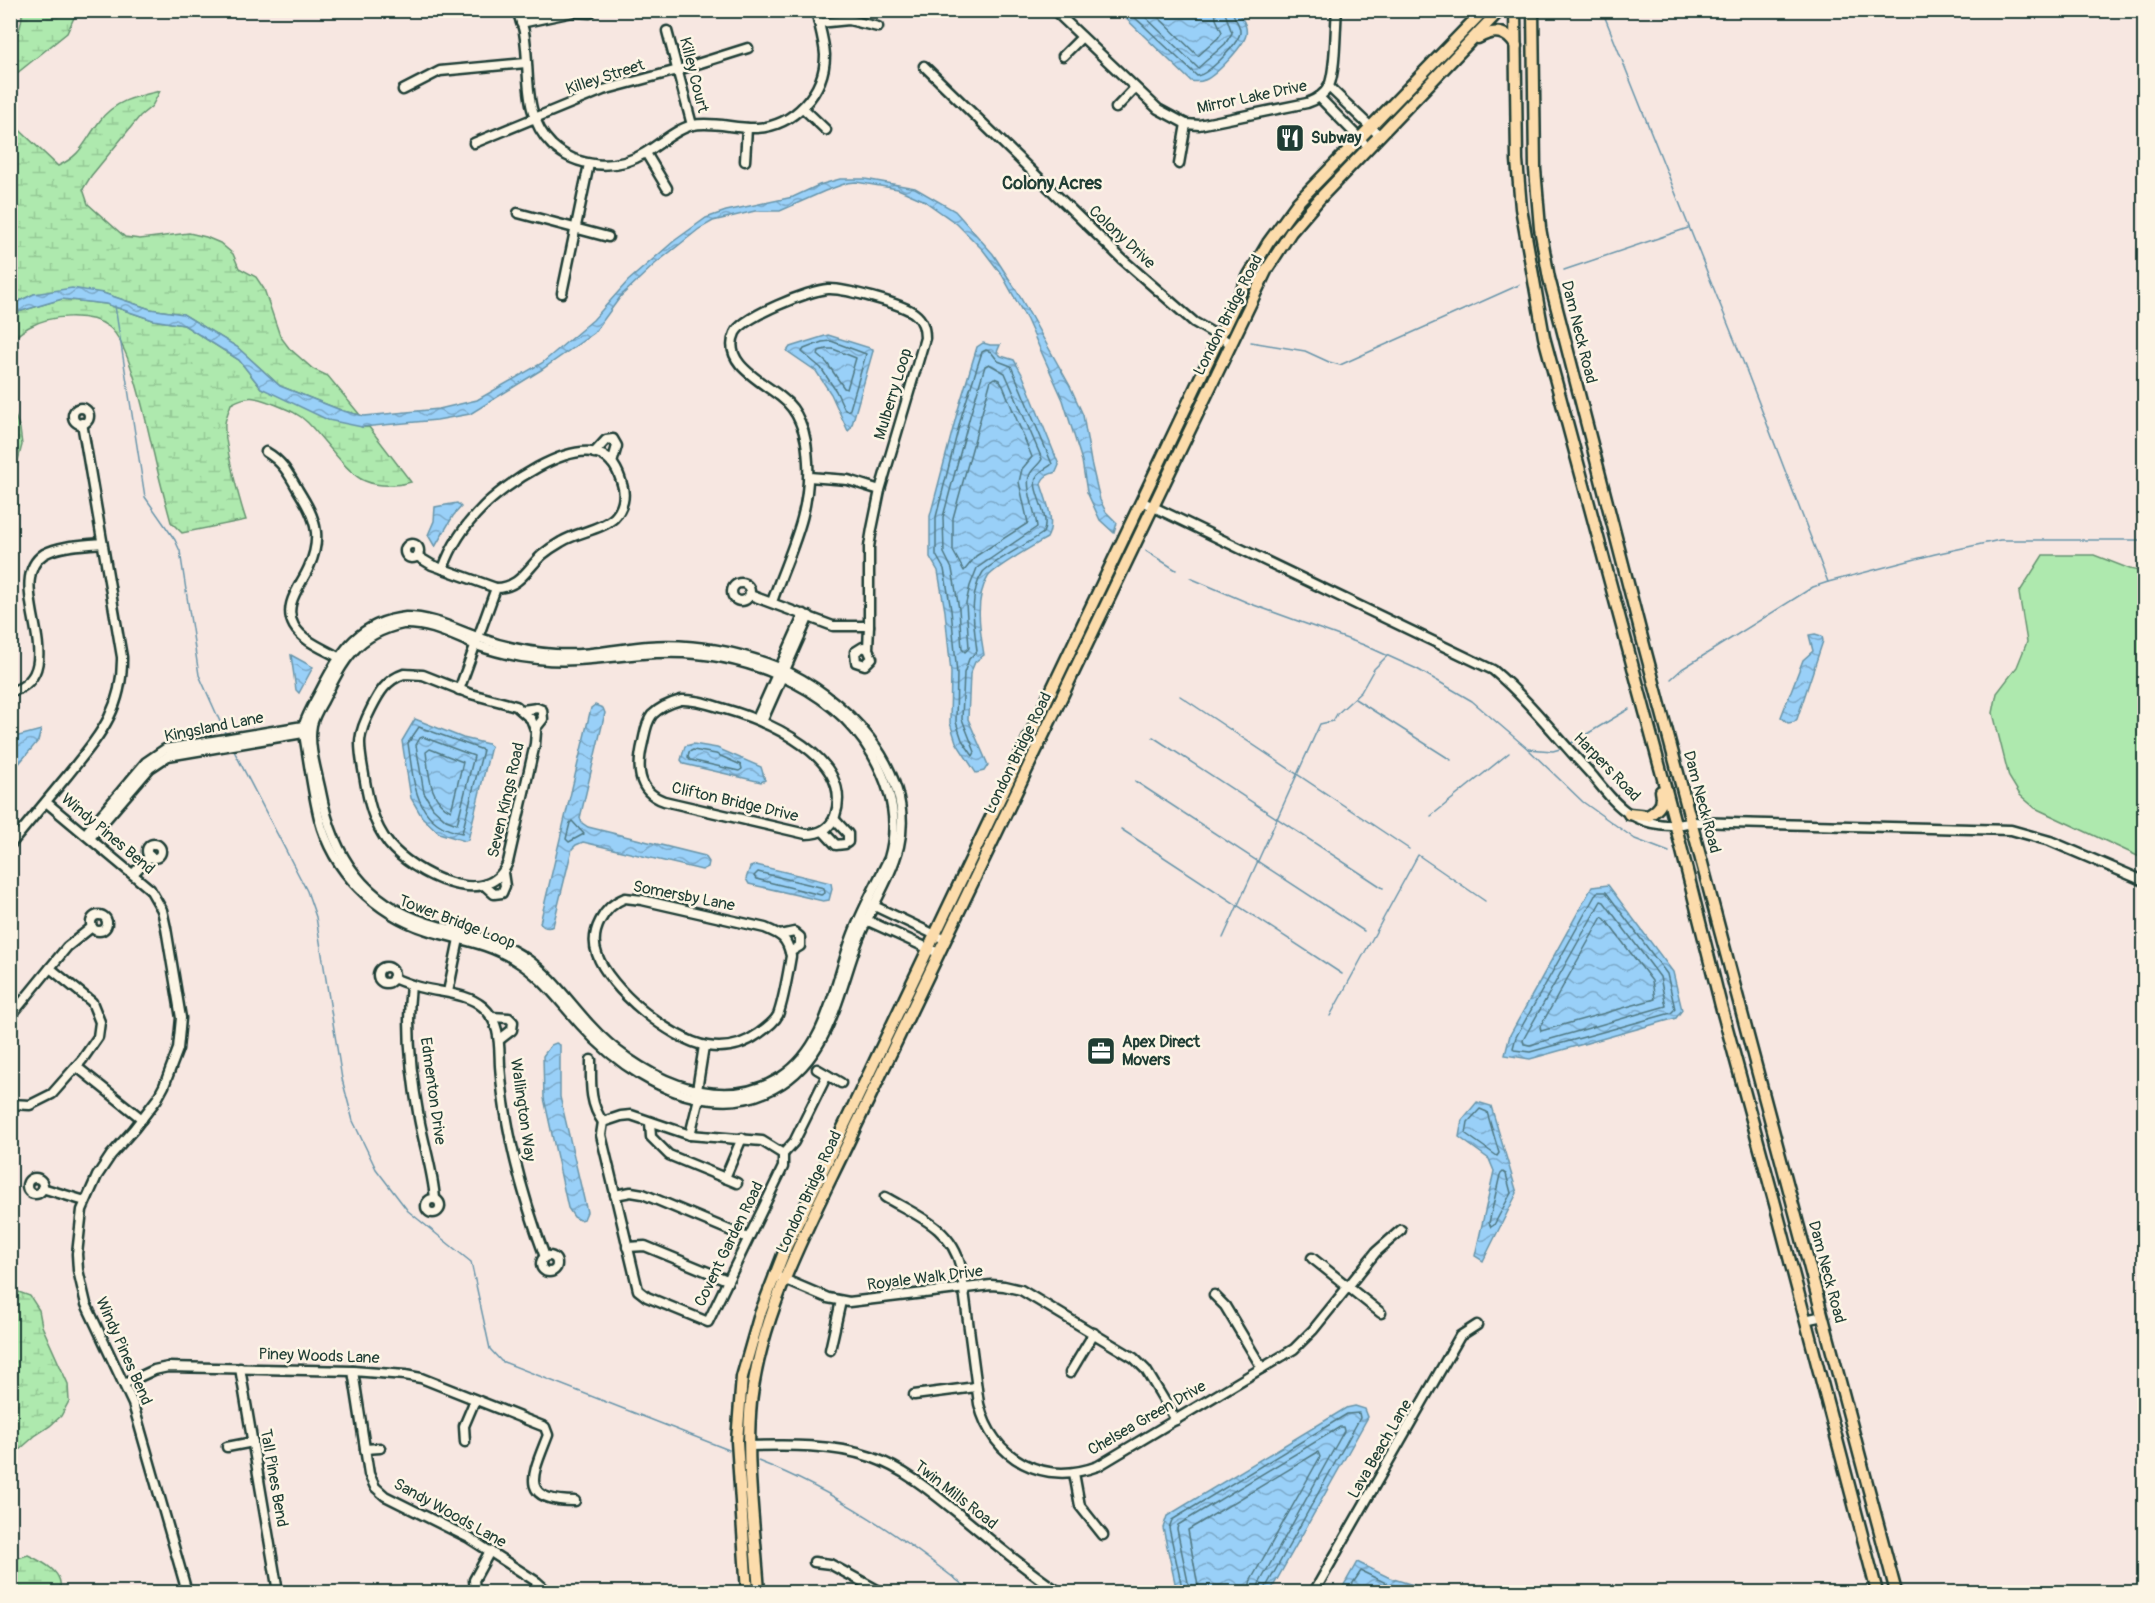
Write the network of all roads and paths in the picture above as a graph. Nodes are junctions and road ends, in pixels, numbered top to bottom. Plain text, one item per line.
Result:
1 (517, 10) edge
2 (816, 10) edge
3 (1054, 10) edge
4 (1337, 10) edge
5 (1484, 10) edge
6 (1500, 10) edge
7 (1515, 10) edge
8 (1533, 10) edge
9 (590, 13) dead end
10 (521, 23) junction
11 (819, 23) junction
12 (878, 27) dead end
13 (667, 31) dead end
14 (1082, 37) junction
15 (1472, 41) junction
16 (1516, 46) junction
17 (748, 48) dead end
18 (1063, 56) dead end
19 (526, 63) junction
20 (924, 66) dead end
21 (678, 70) junction
22 (1328, 86) junction
23 (1135, 88) junction
24 (403, 90) dead end
25 (1319, 97) junction
26 (803, 108) junction
27 (1116, 108) dead end
28 (536, 118) junction
29 (1186, 124) junction
30 (692, 126) junction
31 (747, 128) junction
32 (1371, 128) junction
33 (826, 130) dead end
34 (1380, 136) junction
35 (1360, 139) junction
36 (474, 143) dead end
37 (1369, 148) junction
38 (646, 153) junction
39 (745, 161) dead end
40 (590, 164) junction
41 (1179, 164) dead end
42 (667, 188) dead end
43 (518, 213) dead end
44 (575, 227) junction
45 (608, 237) dead end
46 (562, 293) dead end
47 (1219, 336) junction
48 (1230, 343) junction
49 (82, 423) dead end
50 (266, 452) dead end
51 (594, 453) junction
52 (612, 463) junction
53 (809, 477) junction
54 (880, 490) junction
55 (1146, 504) junction
56 (102, 543) junction
57 (417, 556) dead end
58 (443, 569) junction
59 (496, 588) junction
60 (750, 595) dead end
61 (772, 602) junction
62 (806, 615) junction
63 (869, 626) junction
64 (477, 641) junction
65 (868, 649) dead end
66 (342, 659) junction
67 (781, 673) junction
68 (459, 690) junction
69 (10, 692) edge
70 (523, 710) junction
71 (1647, 718) junction
72 (759, 720) junction
73 (308, 728) junction
74 (535, 729) junction
75 (46, 802) junction
76 (1629, 814) junction
77 (834, 819) junction
78 (1692, 822) junction
79 (1676, 827) junction
80 (823, 831) junction
81 (88, 836) junction
82 (10, 845) edge
83 (150, 856) dead end
84 (503, 873) junction
85 (133, 874) junction
86 (2145, 881) edge
87 (484, 885) junction
88 (871, 904) junction
89 (864, 919) junction
90 (92, 927) dead end
91 (460, 934) junction
92 (934, 934) junction
93 (780, 935) junction
94 (946, 939) junction
95 (927, 948) junction
96 (790, 952) junction
97 (939, 953) junction
98 (50, 968) junction
99 (393, 978) dead end
100 (411, 985) junction
101 (448, 992) junction
102 (10, 1017) edge
103 (491, 1017) junction
104 (500, 1040) junction
105 (704, 1046) junction
106 (591, 1060) dead end
107 (76, 1067) junction
108 (817, 1069) dead end
109 (827, 1076) junction
110 (840, 1083) dead end
111 (698, 1094) junction
112 (10, 1104) edge
113 (142, 1119) junction
114 (603, 1122) junction
115 (650, 1122) junction
116 (690, 1135) junction
117 (742, 1138) junction
118 (783, 1154) junction
119 (725, 1178) junction
120 (737, 1183) dead end
121 (42, 1188) dead end
122 (615, 1196) junction
123 (885, 1197) dead end
124 (435, 1199) dead end
125 (85, 1201) junction
126 (1401, 1230) dead end
127 (748, 1238) junction
128 (627, 1247) junction
129 (545, 1257) dead end
130 (1312, 1258) dead end
131 (780, 1277) junction
132 (727, 1280) junction
133 (1348, 1286) junction
134 (964, 1288) junction
135 (1214, 1295) dead end
136 (841, 1301) junction
137 (1381, 1313) dead end
138 (1823, 1316) junction
139 (1805, 1320) junction
140 (1477, 1325) dead end
141 (1094, 1333) junction
142 (830, 1350) dead end
143 (240, 1368) junction
144 (1262, 1368) junction
145 (353, 1371) junction
146 (1070, 1373) dead end
147 (124, 1384) junction
148 (976, 1387) junction
149 (914, 1395) dead end
150 (475, 1400) junction
151 (1176, 1420) junction
152 (253, 1442) junction
153 (465, 1442) dead end
154 (749, 1446) junction
155 (227, 1447) dead end
156 (380, 1448) dead end
157 (364, 1449) junction
158 (1074, 1473) junction
159 (575, 1501) dead end
160 (1103, 1535) dead end
161 (490, 1551) junction
162 (814, 1562) dead end
163 (474, 1590) dead end
164 (187, 1593) edge
165 (278, 1593) edge
166 (548, 1593) edge
167 (747, 1593) edge
168 (759, 1593) edge
169 (881, 1593) edge
170 (1059, 1593) edge
171 (1314, 1593) edge
172 (1877, 1593) edge
173 (1896, 1593) edge

1 - 10 street
2 - 11 street
3 - 14 street, Mirror Lake Drive
4 - 22 street, Mirror Lake Drive
5 - 32 main road, London Bridge Road
6 - 15 main road, London Bridge Road
7 - 16 main road, Dam Neck Road
8 - 78 main road, Dam Neck Road
9 - 10 street
10 - 19 street
11 - 12 street
11 - 26 street
13 - 21 street, Killey Court
14 - 18 street
14 - 23 street, Mirror Lake Drive
15 - 16 main road
15 - 34 main road, London Bridge Road
16 - 71 main road, Dam Neck Road
17 - 21 street, Killey Street
19 - 24 street
19 - 28 street
20 - 47 street, Colony Drive
21 - 28 street, Killey Street
21 - 30 street, Killey Court
22 - 25 street, Mirror Lake Drive
22 - 32 street, Mirror Lake Drive
23 - 27 street
23 - 29 street, Mirror Lake Drive
25 - 29 street, Mirror Lake Drive
25 - 35 street, Mirror Lake Drive
26 - 31 street
26 - 33 street
28 - 36 street, Killey Street
28 - 40 street
29 - 41 street
30 - 31 street
30 - 38 street
31 - 39 street
32 - 34 street, Mirror Lake Drive
32 - 35 main road, London Bridge Road
34 - 37 main road, London Bridge Road
35 - 37 street, Mirror Lake Drive
35 - 47 main road, London Bridge Road
37 - 48 main road, London Bridge Road
38 - 40 street
38 - 42 street
40 - 44 street
43 - 44 street
44 - 45 street
44 - 46 street
47 - 48 street, Colony Drive
47 - 55 main road, London Bridge Road
48 - 55 main road, London Bridge Road
49 - 56 street
50 - 66 street
51 - 52 street
51 - 52 street
51 - 58 street
52 - 59 street
53 - 54 street
53 - 54 street, Mulberry Loop
53 - 61 street, Mulberry Loop
54 - 63 street, Mulberry Loop
55 - 76 street, Harpers Road
55 - 92 main road, London Bridge Road
55 - 94 main road, London Bridge Road
56 - 69 street
56 - 75 street
57 - 58 street
58 - 59 street
59 - 64 street
60 - 61 street
61 - 62 street
62 - 63 street
62 - 67 street
63 - 65 street, Mulberry Loop
64 - 66 street, Tower Bridge Loop
64 - 67 street, Tower Bridge Loop
64 - 68 street
66 - 73 street, Tower Bridge Loop
67 - 72 street
67 - 88 street, Tower Bridge Loop
68 - 70 street
68 - 87 street
70 - 74 street, Seven Kings Road
70 - 74 street
71 - 76 main road
71 - 79 main road, Dam Neck Road
72 - 77 street, Clifton Bridge Drive
72 - 80 street, Clifton Bridge Drive
73 - 81 street, Kingsland Lane
73 - 91 street, Tower Bridge Loop
74 - 84 street, Seven Kings Road
75 - 81 street, Windy Pines Bend
75 - 82 street
76 - 79 street, Harpers Road
77 - 80 street
77 - 80 street
78 - 79 street, Harpers Road
78 - 86 street, Harpers Road
78 - 138 main road, Dam Neck Road
79 - 139 main road, Dam Neck Road
81 - 85 street, Windy Pines Bend
83 - 85 street
84 - 87 street, Seven Kings Road
84 - 87 street
85 - 113 street, Windy Pines Bend
88 - 89 street, Tower Bridge Loop
88 - 92 street
89 - 95 street
89 - 111 street, Tower Bridge Loop
90 - 98 street
91 - 101 street
91 - 111 street, Tower Bridge Loop
92 - 94 street
92 - 95 main road, London Bridge Road
93 - 96 street
93 - 96 street, Somersby Lane
93 - 105 street, Somersby Lane
94 - 97 main road, London Bridge Road
95 - 97 street
95 - 131 main road, London Bridge Road
96 - 105 street, Somersby Lane
97 - 131 main road, London Bridge Road
98 - 102 street
98 - 107 street
99 - 100 street
100 - 101 street
100 - 124 street, Edmenton Drive
101 - 103 street
103 - 104 street, Wallington Way
103 - 104 street
104 - 129 street, Wallington Way
105 - 111 street
106 - 114 street, Covent Garden Road
107 - 112 street
107 - 113 street
108 - 109 street
109 - 110 street
109 - 118 street
111 - 116 street
113 - 125 street, Windy Pines Bend
114 - 115 street
114 - 122 street, Covent Garden Road
115 - 116 street
115 - 119 street
116 - 117 street
117 - 118 street
117 - 119 street
118 - 127 street, Covent Garden Road
119 - 120 street
121 - 125 street
122 - 127 street
122 - 128 street, Covent Garden Road
123 - 134 street, Chelsea Green Drive
125 - 147 street, Windy Pines Bend
126 - 133 street, Chelsea Green Drive
127 - 132 street, Covent Garden Road
128 - 132 street
128 - 132 street, Covent Garden Road
130 - 133 street
131 - 136 street, Royale Walk Drive
131 - 154 main road, London Bridge Road
131 - 167 main road, London Bridge Road
133 - 137 street
133 - 144 street, Chelsea Green Drive
134 - 136 street, Royale Walk Drive
134 - 141 street, Royale Walk Drive
134 - 148 street, Chelsea Green Drive
135 - 144 street
136 - 142 street
138 - 139 street
138 - 173 main road, Dam Neck Road
139 - 172 main road, Dam Neck Road
140 - 171 street, Lava Beach Lane
141 - 146 street
141 - 151 street, Royale Walk Drive
143 - 145 street, Piney Woods Lane
143 - 147 street, Piney Woods Lane
143 - 152 street, Tall Pines Bend
144 - 151 street, Chelsea Green Drive
145 - 150 street, Piney Woods Lane
145 - 157 street, Sandy Woods Lane
147 - 164 street, Windy Pines Bend
148 - 149 street
148 - 158 street, Chelsea Green Drive
150 - 153 street
150 - 159 street, Piney Woods Lane
151 - 158 street, Chelsea Green Drive
152 - 155 street
152 - 165 street, Tall Pines Bend
154 - 168 main road, London Bridge Road
154 - 170 street, Twin Mills Road
156 - 157 street
157 - 161 street, Sandy Woods Lane
158 - 160 street
161 - 163 street
161 - 166 street, Sandy Woods Lane
162 - 169 street

